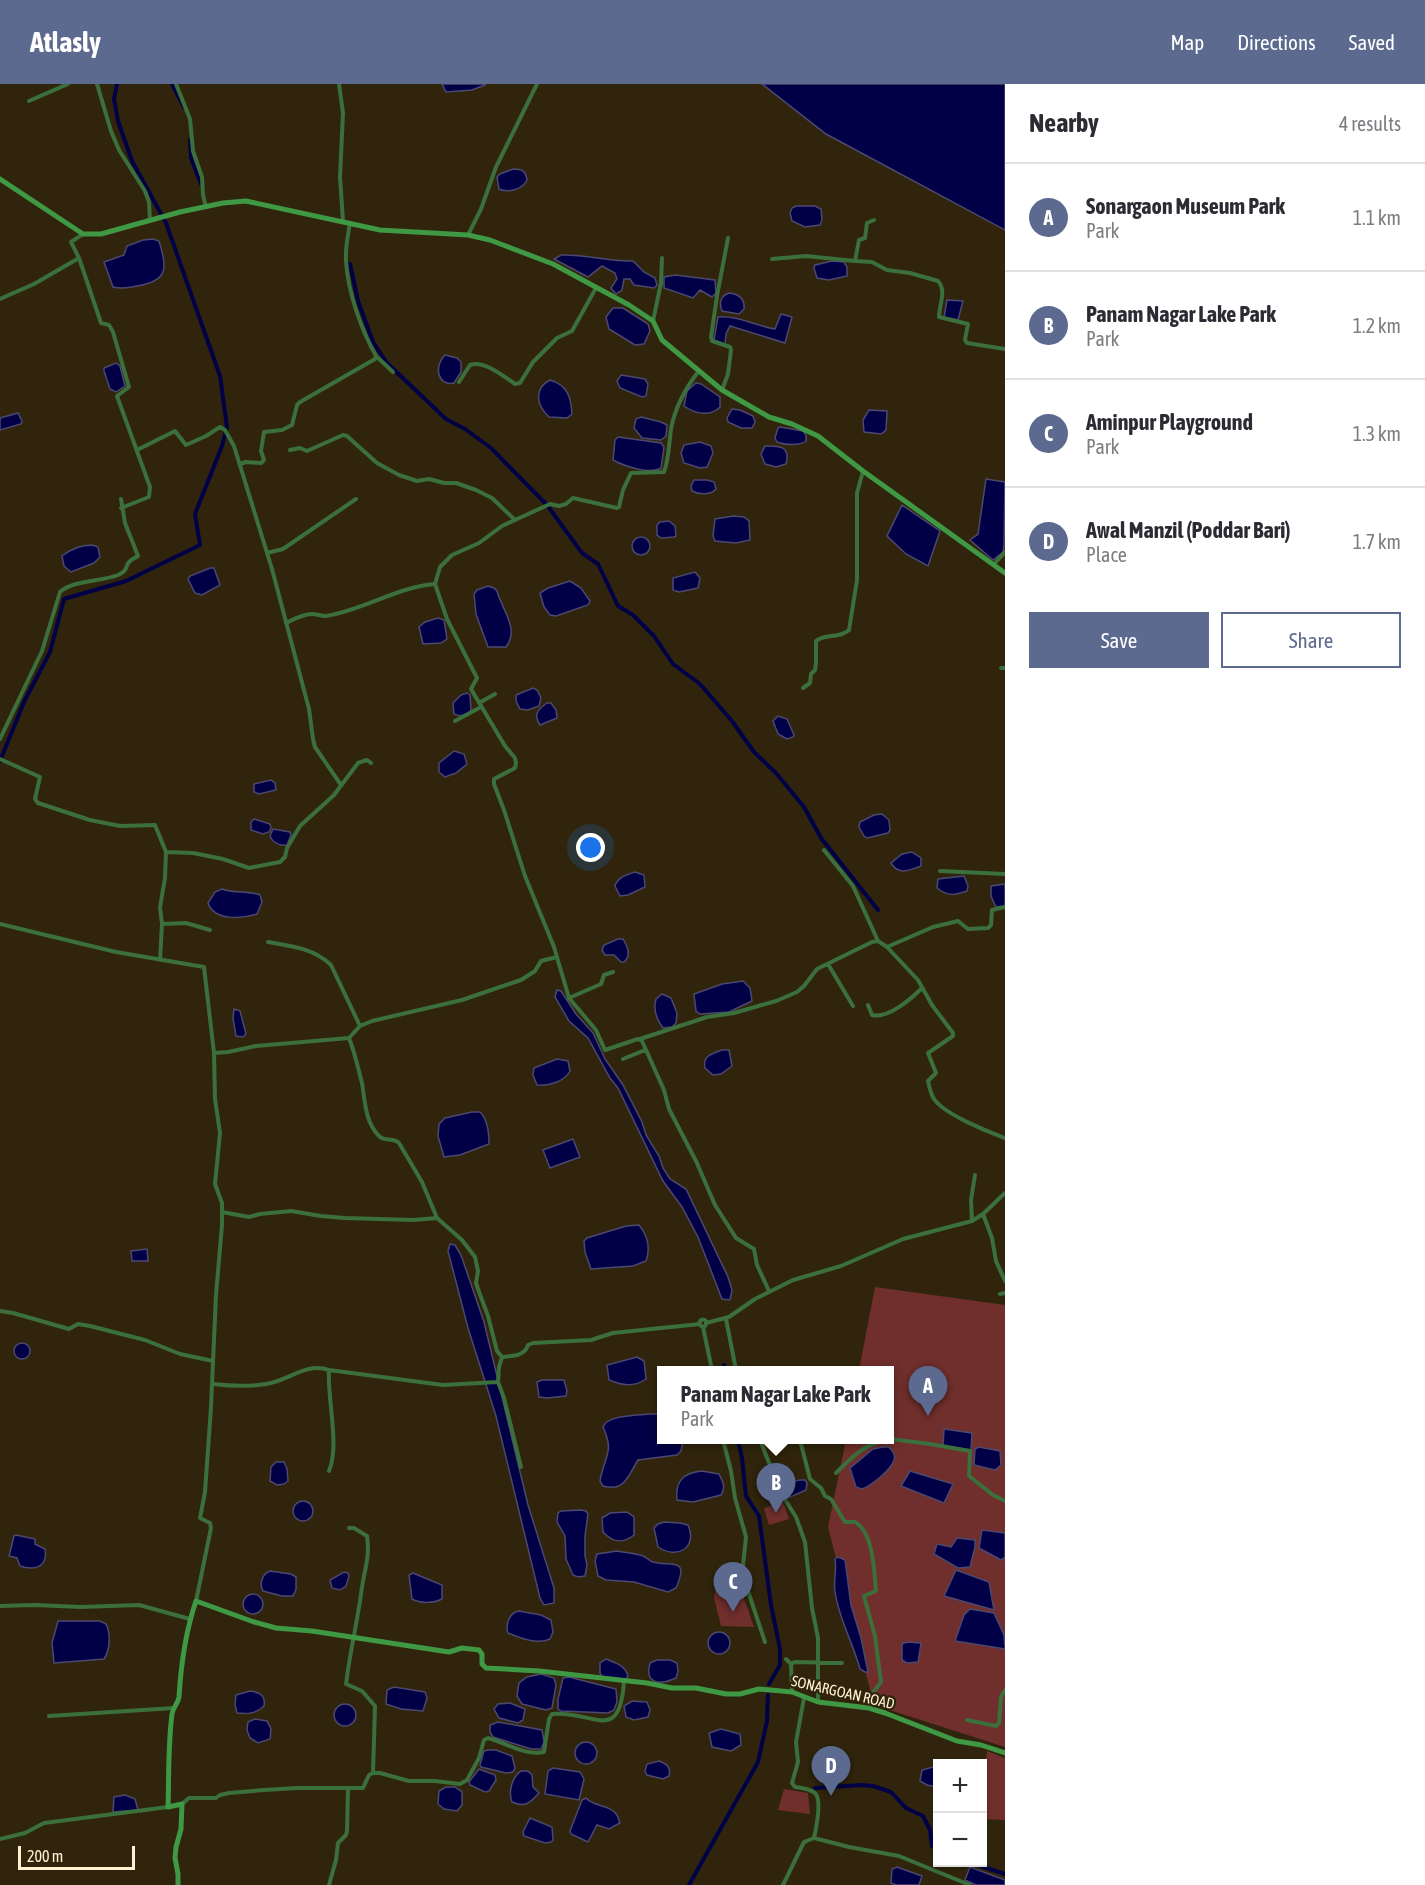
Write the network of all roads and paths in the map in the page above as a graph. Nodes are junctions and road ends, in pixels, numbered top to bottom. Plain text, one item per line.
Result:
1 (68, 84) edge
2 (97, 84) edge
3 (176, 84) edge
4 (339, 84) edge
5 (537, 84) edge
6 (28, 101) dead end
7 (0, 179) edge
8 (206, 207) junction
9 (874, 220) dead end
10 (151, 221) junction
11 (343, 221) junction
12 (350, 223) junction
13 (83, 234) junction
14 (468, 235) junction
15 (728, 238) dead end
16 (79, 258) junction
17 (662, 258) dead end
18 (772, 260) dead end
19 (855, 261) junction
20 (596, 288) junction
21 (0, 299) edge
22 (653, 321) junction
23 (1005, 349) edge
24 (376, 356) junction
25 (393, 372) dead end
26 (698, 372) junction
27 (459, 382) dead end
28 (722, 390) junction
29 (137, 450) junction
30 (290, 450) dead end
31 (240, 464) junction
32 (863, 471) junction
33 (121, 499) dead end
34 (356, 499) dead end
35 (121, 508) junction
36 (515, 520) junction
37 (1005, 552) edge
38 (267, 553) junction
39 (994, 564) junction
40 (1005, 573) edge
41 (435, 584) junction
42 (286, 623) junction
43 (803, 687) dead end
44 (495, 694) dead end
45 (480, 705) junction
46 (455, 721) dead end
47 (0, 739) edge
48 (1, 760) edge
49 (371, 763) dead end
50 (341, 785) junction
51 (824, 850) dead end
52 (166, 852) junction
53 (940, 871) dead end
54 (1005, 874) edge
55 (1005, 907) edge
56 (0, 924) edge
57 (162, 924) junction
58 (210, 930) dead end
59 (878, 941) junction
60 (268, 942) dead end
61 (887, 947) junction
62 (556, 957) junction
63 (160, 960) junction
64 (828, 964) junction
65 (613, 972) dead end
66 (922, 988) junction
67 (568, 998) junction
68 (868, 1005) dead end
69 (853, 1006) dead end
70 (360, 1026) junction
71 (348, 1038) junction
72 (640, 1039) junction
73 (645, 1050) junction
74 (214, 1053) junction
75 (623, 1059) dead end
76 (1005, 1138) edge
77 (975, 1175) dead end
78 (1005, 1193) edge
79 (222, 1212) junction
80 (983, 1214) junction
81 (437, 1218) junction
82 (972, 1221) junction
83 (1005, 1281) edge
84 (770, 1291) junction
85 (0, 1311) edge
86 (726, 1319) junction
87 (703, 1325) junction
88 (502, 1357) junction
89 (213, 1361) junction
90 (711, 1366) edge
91 (735, 1366) edge
92 (329, 1370) junction
93 (498, 1382) junction
94 (213, 1384) junction
95 (894, 1440) edge
96 (724, 1444) edge
97 (762, 1444) edge
98 (801, 1444) edge
99 (872, 1444) edge
100 (521, 1467) dead end
101 (329, 1471) dead end
102 (836, 1473) dead end
103 (1005, 1501) edge
104 (349, 1528) dead end
105 (196, 1601) junction
106 (0, 1606) edge
107 (190, 1619) junction
108 (353, 1638) junction
109 (765, 1642) dead end
110 (786, 1659) dead end
111 (818, 1663) junction
112 (842, 1663) dead end
113 (791, 1664) junction
114 (624, 1681) junction
115 (1005, 1690) edge
116 (792, 1692) junction
117 (804, 1698) junction
118 (818, 1702) junction
119 (174, 1708) junction
120 (869, 1708) junction
121 (49, 1716) dead end
122 (967, 1720) dead end
123 (1005, 1753) edge
124 (373, 1773) junction
125 (348, 1789) junction
126 (182, 1804) junction
127 (168, 1807) junction
128 (814, 1838) junction
129 (0, 1839) edge
130 (178, 1885) edge
131 (329, 1885) edge
132 (783, 1885) edge
133 (970, 1885) edge

1 - 6 street
2 - 10 street
3 - 8 street
4 - 11 street
5 - 14 street
7 - 13 main road
8 - 10 main road
8 - 11 main road
9 - 19 street
10 - 13 main road
11 - 12 main road
12 - 14 main road
12 - 24 street
13 - 16 street
14 - 20 main road
15 - 28 street
16 - 21 street
16 - 29 street
17 - 22 street
18 - 19 street
19 - 23 street
20 - 22 main road
20 - 27 street
22 - 26 main road
24 - 25 street
24 - 31 street
26 - 28 main road
26 - 36 street
28 - 32 main road
29 - 31 street
29 - 35 street
30 - 36 street
31 - 38 street
32 - 39 main road
32 - 43 street
33 - 35 street
34 - 38 street
35 - 47 street
36 - 41 street
37 - 39 street
38 - 42 street
39 - 40 main road
41 - 42 street
41 - 45 street
42 - 50 street
44 - 45 street
45 - 46 street
45 - 62 street
48 - 52 street
49 - 50 street
50 - 52 street
51 - 59 street
52 - 57 street
53 - 54 street
55 - 61 street
56 - 63 street
57 - 58 street
57 - 63 street
59 - 61 street
59 - 64 street
60 - 70 street
61 - 66 street
62 - 67 street
62 - 70 street
63 - 74 street
64 - 69 street
64 - 72 street
65 - 67 street
66 - 68 street
66 - 76 street
67 - 72 street
70 - 71 street
71 - 74 street
71 - 81 street
72 - 73 street
73 - 75 street
73 - 84 street
74 - 79 street
77 - 82 street
78 - 80 street
79 - 81 street
79 - 89 street
80 - 82 street
80 - 83 street
81 - 88 street
82 - 84 street
84 - 86 street
85 - 89 street
86 - 87 street
86 - 91 street
87 - 88 street
87 - 90 street
88 - 93 street
89 - 94 street
92 - 93 street
92 - 94 street
92 - 101 street
93 - 100 street
94 - 105 street
95 - 103 street
96 - 109 street
97 - 111 street
98 - 120 street
99 - 102 street
104 - 108 street
105 - 107 main road
105 - 108 main road
106 - 107 street
107 - 119 main road
108 - 114 main road, SONARGOAN ROAD
108 - 124 street
110 - 113 street
111 - 112 street
111 - 113 street
111 - 118 street
113 - 116 street
114 - 116 main road, SONARGOAN ROAD
114 - 124 street
115 - 122 street
116 - 117 main road, SONARGOAN ROAD
117 - 118 main road, SONARGOAN ROAD
117 - 128 street
118 - 120 main road, SONARGOAN ROAD
119 - 121 street
119 - 127 main road
120 - 123 main road, SONARGOAN ROAD
124 - 125 street
125 - 126 street
125 - 131 street
126 - 127 main road
126 - 130 main road
127 - 129 street
128 - 132 street
128 - 133 street

